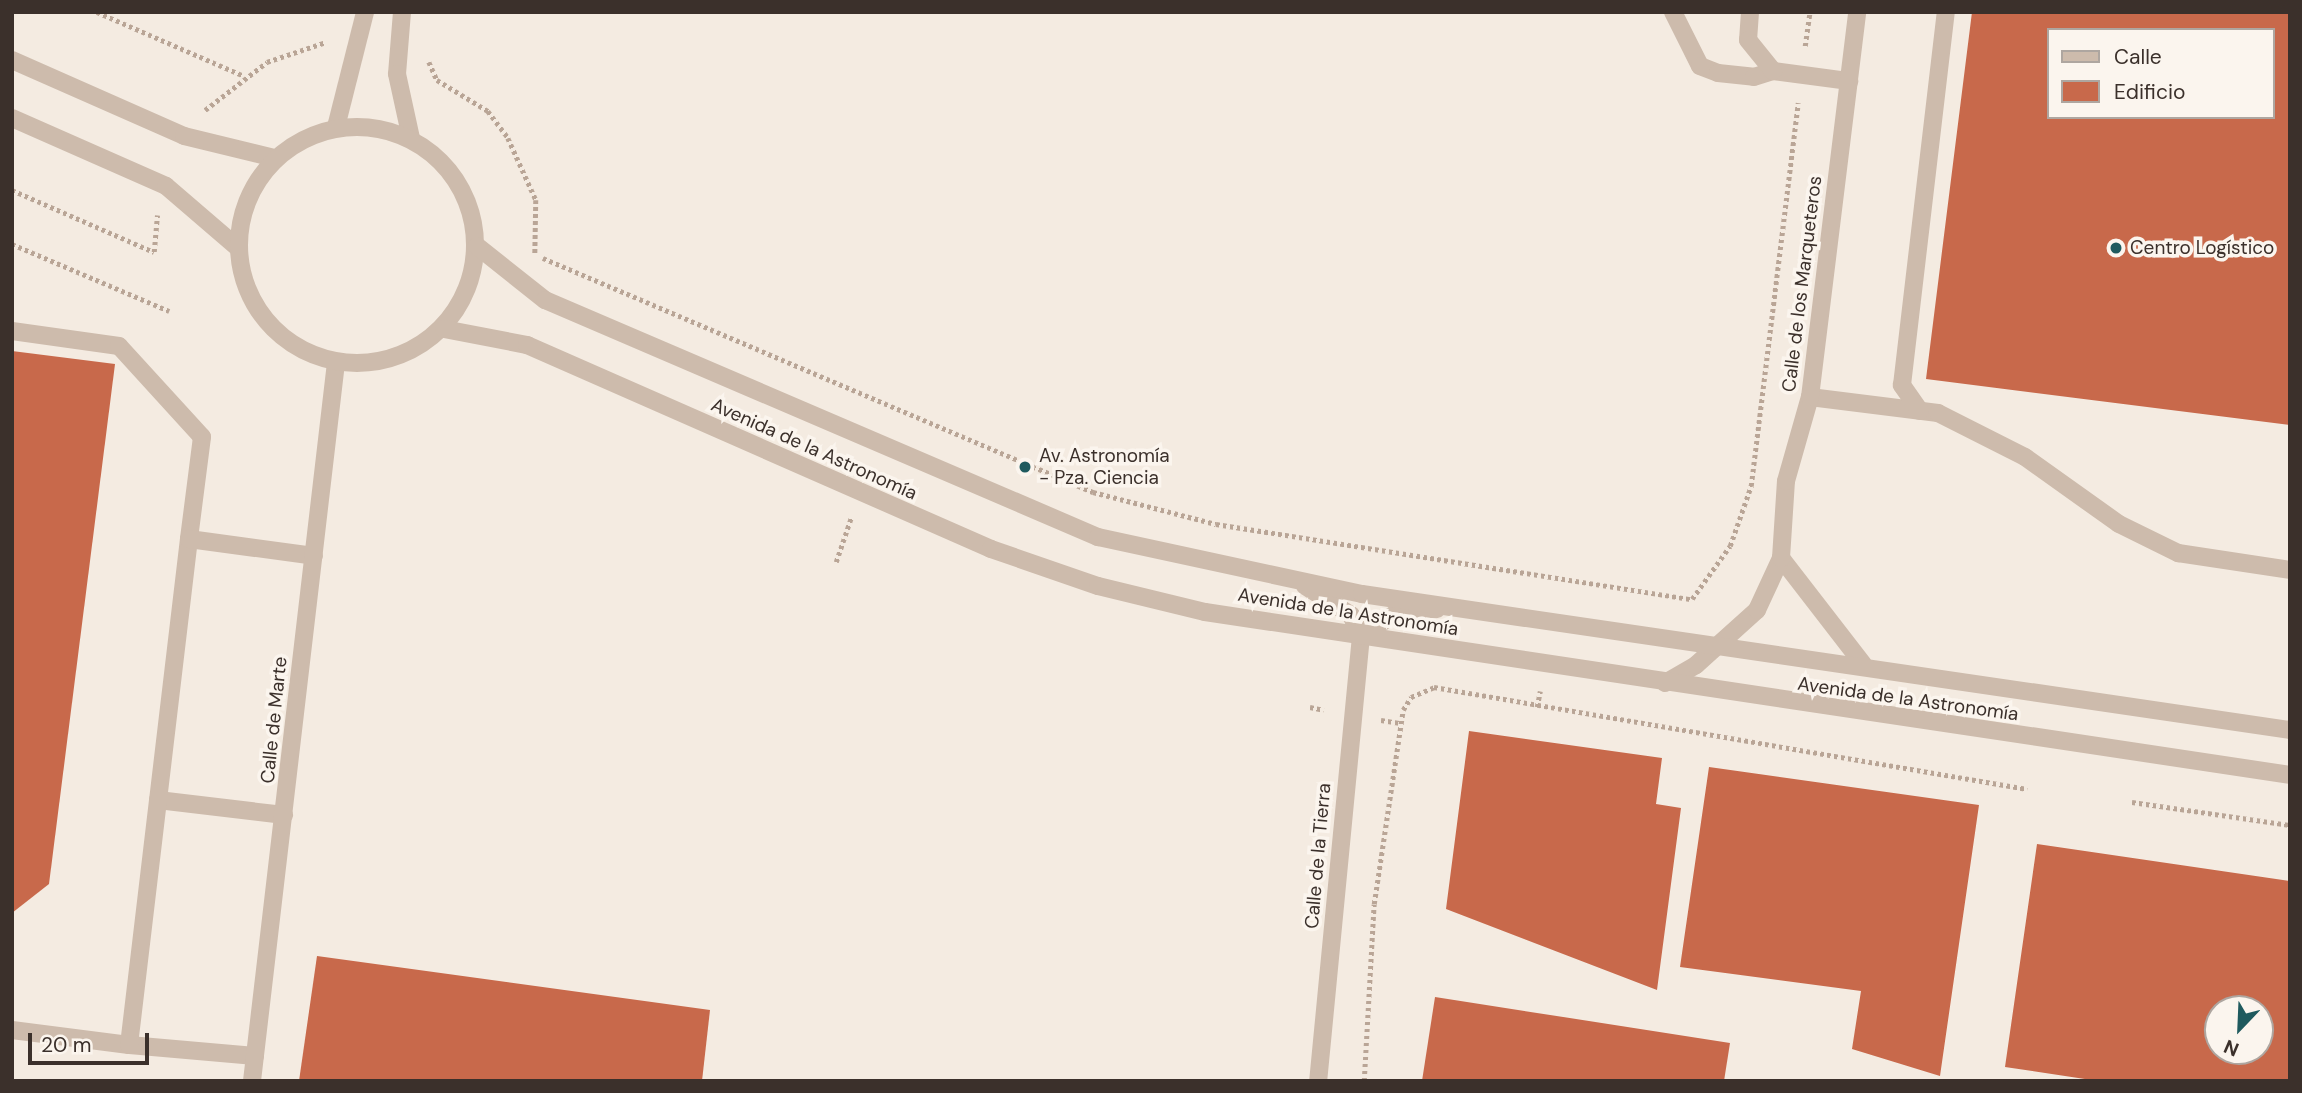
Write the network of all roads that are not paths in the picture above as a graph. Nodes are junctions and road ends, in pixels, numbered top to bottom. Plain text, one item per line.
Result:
1 (365, 12) edge
2 (402, 12) edge
3 (1673, 12) edge
4 (1751, 12) edge
5 (1857, 12) edge
6 (1946, 12) edge
7 (12, 60) edge
8 (1773, 71) junction
9 (1849, 81) junction
10 (12, 118) edge
11 (336, 127) junction
12 (411, 138) junction
13 (274, 158) junction
14 (477, 246) junction
15 (237, 247) junction
16 (444, 329) junction
17 (12, 331) edge
18 (336, 363) junction
19 (1810, 397) junction
20 (1920, 411) junction
21 (189, 539) junction
22 (314, 555) junction
23 (1781, 558) junction
24 (2290, 570) edge
25 (1303, 585) junction
26 (1471, 608) junction
27 (1361, 636) junction
28 (1721, 642) junction
29 (1863, 664) junction
30 (1665, 683) junction
31 (2290, 730) edge
32 (2290, 775) edge
33 (158, 800) junction
34 (284, 815) junction
35 (12, 1030) edge
36 (130, 1045) junction
37 (255, 1056) junction
38 (252, 1081) edge
39 (1318, 1081) edge

1 - 11 street
2 - 12 street
3 - 8 street
4 - 8 street
5 - 9 street, Calle de los Marqueteros
6 - 20 street
7 - 13 street
8 - 9 street
9 - 19 street, Calle de los Marqueteros
10 - 15 street
11 - 12 street
11 - 13 street
12 - 14 street
13 - 15 street
14 - 16 street
14 - 25 street, Avenida de la Astronomía
15 - 18 street
16 - 18 street
16 - 27 street, Avenida de la Astronomía
17 - 21 street
18 - 22 street, Calle de Marte
19 - 20 street
19 - 23 street, Calle de los Marqueteros
20 - 24 street
21 - 22 street
21 - 33 street
22 - 34 street, Calle de Marte
23 - 28 street, Calle de los Marqueteros
23 - 29 street
25 - 26 street, Avenida de la Astronomía
25 - 27 street
26 - 27 street
26 - 28 street, Avenida de la Astronomía
27 - 30 street, Avenida de la Astronomía
27 - 39 street, Calle de la Tierra
28 - 29 street, Avenida de la Astronomía
28 - 30 street, Calle de los Marqueteros
29 - 31 street, Avenida de la Astronomía
30 - 32 street, Avenida de la Astronomía
33 - 34 street
33 - 36 street
34 - 37 street, Calle de Marte
35 - 36 street
36 - 37 street
37 - 38 street, Calle de Marte

